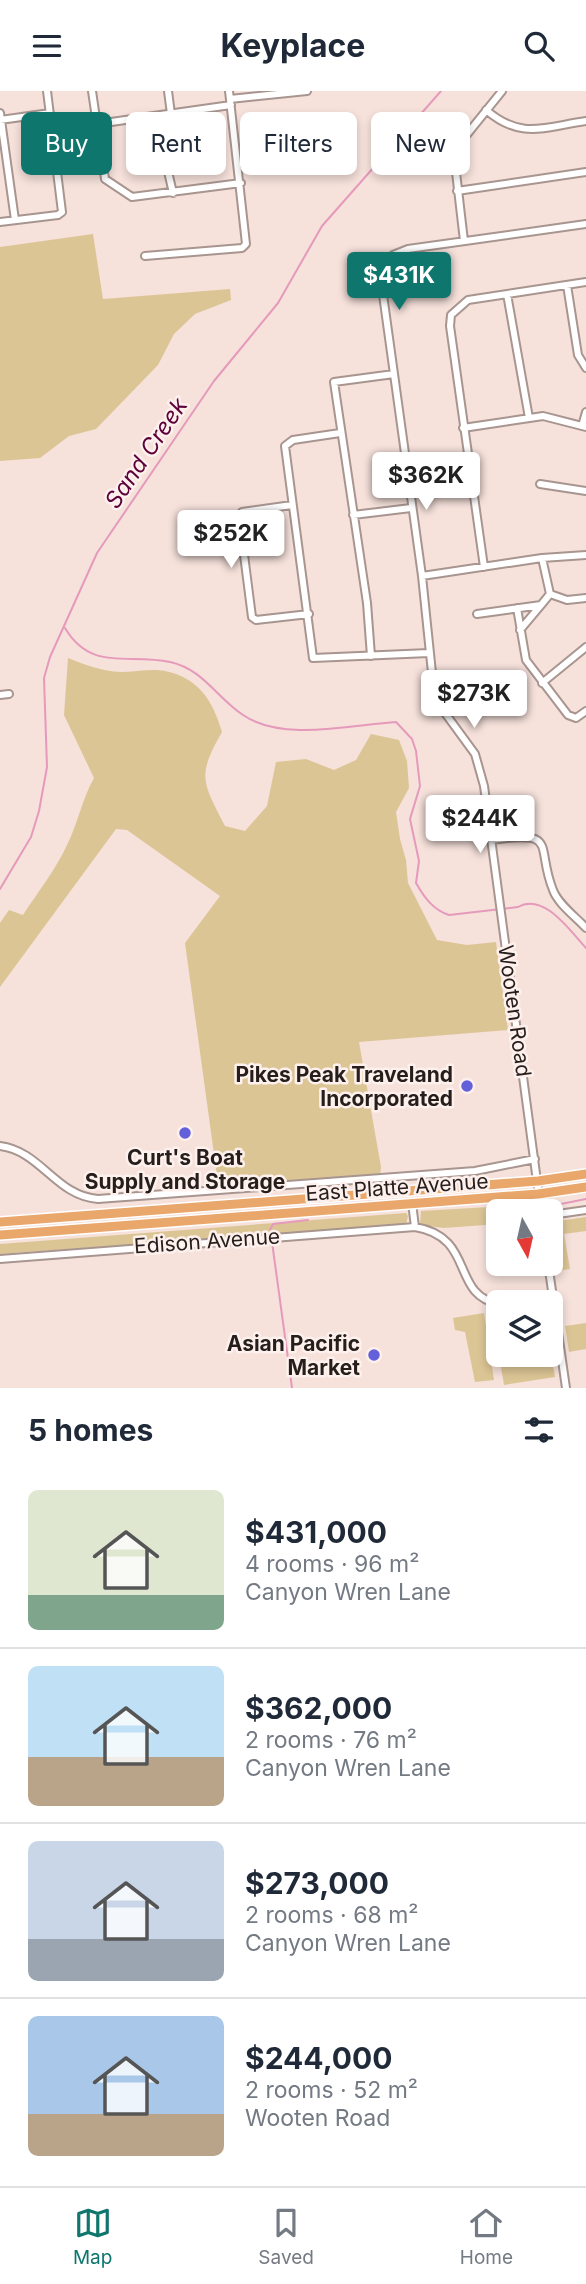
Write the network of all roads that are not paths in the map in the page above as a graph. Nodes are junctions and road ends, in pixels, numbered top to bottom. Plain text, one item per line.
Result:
1 (47, 91) edge
2 (92, 91) edge
3 (168, 91) edge
4 (229, 91) edge
5 (307, 91) edge
6 (502, 91) edge
7 (231, 102) junction
8 (486, 110) junction
9 (50, 112) edge
10 (95, 112) edge
11 (171, 112) edge
12 (181, 112) edge
13 (21, 116) edge
14 (0, 118) edge
15 (586, 121) edge
16 (586, 172) edge
17 (58, 175) edge
18 (104, 175) edge
19 (169, 175) edge
20 (241, 183) junction
21 (457, 191) junction
22 (173, 193) junction
23 (15, 220) junction
24 (0, 222) edge
25 (586, 224) edge
26 (464, 241) junction
27 (145, 256) dead end
28 (586, 282) edge
29 (567, 285) junction
30 (507, 294) junction
31 (586, 368) edge
32 (394, 374) junction
33 (586, 412) edge
34 (529, 418) junction
35 (584, 427) edge
36 (463, 428) junction
37 (340, 433) junction
38 (540, 484) dead end
39 (586, 491) edge
40 (292, 505) junction
41 (411, 508) junction
42 (353, 515) junction
43 (586, 555) edge
44 (542, 558) junction
45 (484, 567) junction
46 (422, 576) junction
47 (550, 594) junction
48 (586, 598) edge
49 (541, 605) junction
50 (517, 608) junction
51 (309, 614) junction
52 (477, 614) dead end
53 (520, 630) junction
54 (586, 647) edge
55 (429, 653) junction
56 (371, 656) junction
57 (542, 683) junction
58 (9, 694) dead end
59 (0, 695) edge
60 (586, 711) edge
61 (492, 840) junction
62 (586, 928) edge
63 (0, 1146) edge
64 (535, 1159) junction
65 (586, 1174) edge
66 (538, 1181) junction
67 (586, 1187) edge
68 (538, 1194) junction
69 (539, 1199) edge
70 (412, 1203) junction
71 (586, 1210) edge
72 (564, 1213) edge
73 (0, 1223) edge
74 (415, 1227) junction
75 (0, 1235) edge
76 (0, 1259) edge
77 (486, 1299) edge
78 (563, 1367) edge
79 (566, 1388) edge

1 - 9 street
2 - 10 street
3 - 11 street
4 - 7 street
5 - 7 street
6 - 8 street
7 - 12 street
7 - 20 street
8 - 15 street
8 - 21 street
13 - 14 street
14 - 23 street
16 - 21 street
17 - 23 street
18 - 22 street
19 - 22 street
20 - 22 street
20 - 27 street
21 - 26 street
23 - 24 street
25 - 26 street
26 - 32 street, Wooten Road
28 - 29 street
29 - 30 street
29 - 31 street
30 - 34 street
30 - 36 street
32 - 37 street
32 - 41 street, Wooten Road
33 - 35 street
34 - 35 street
34 - 36 street
36 - 45 street
37 - 40 street
37 - 42 street
38 - 39 street
40 - 51 street
40 - 51 street
41 - 42 street
41 - 46 street, Wooten Road
42 - 56 street
43 - 44 street
44 - 45 street
44 - 47 street
45 - 46 street
46 - 55 street, Wooten Road
47 - 48 street
47 - 49 street
49 - 50 street
49 - 53 street
50 - 52 street
50 - 53 street
51 - 56 street
53 - 57 street
54 - 57 street
55 - 56 street
55 - 61 street, Wooten Road
57 - 60 street
58 - 59 street
61 - 62 street
61 - 64 street, Wooten Road
63 - 64 street
64 - 66 street, Wooten Road
65 - 66 highway, East Platte Avenue
66 - 68 street, Wooten Road
66 - 73 highway, East Platte Avenue
67 - 68 highway, East Platte Avenue
68 - 69 street, Wooten Road
68 - 70 highway, East Platte Avenue
70 - 74 street
70 - 75 highway, East Platte Avenue
71 - 72 street
74 - 76 street, Edison Avenue
74 - 77 street, Edison Avenue
78 - 79 street

